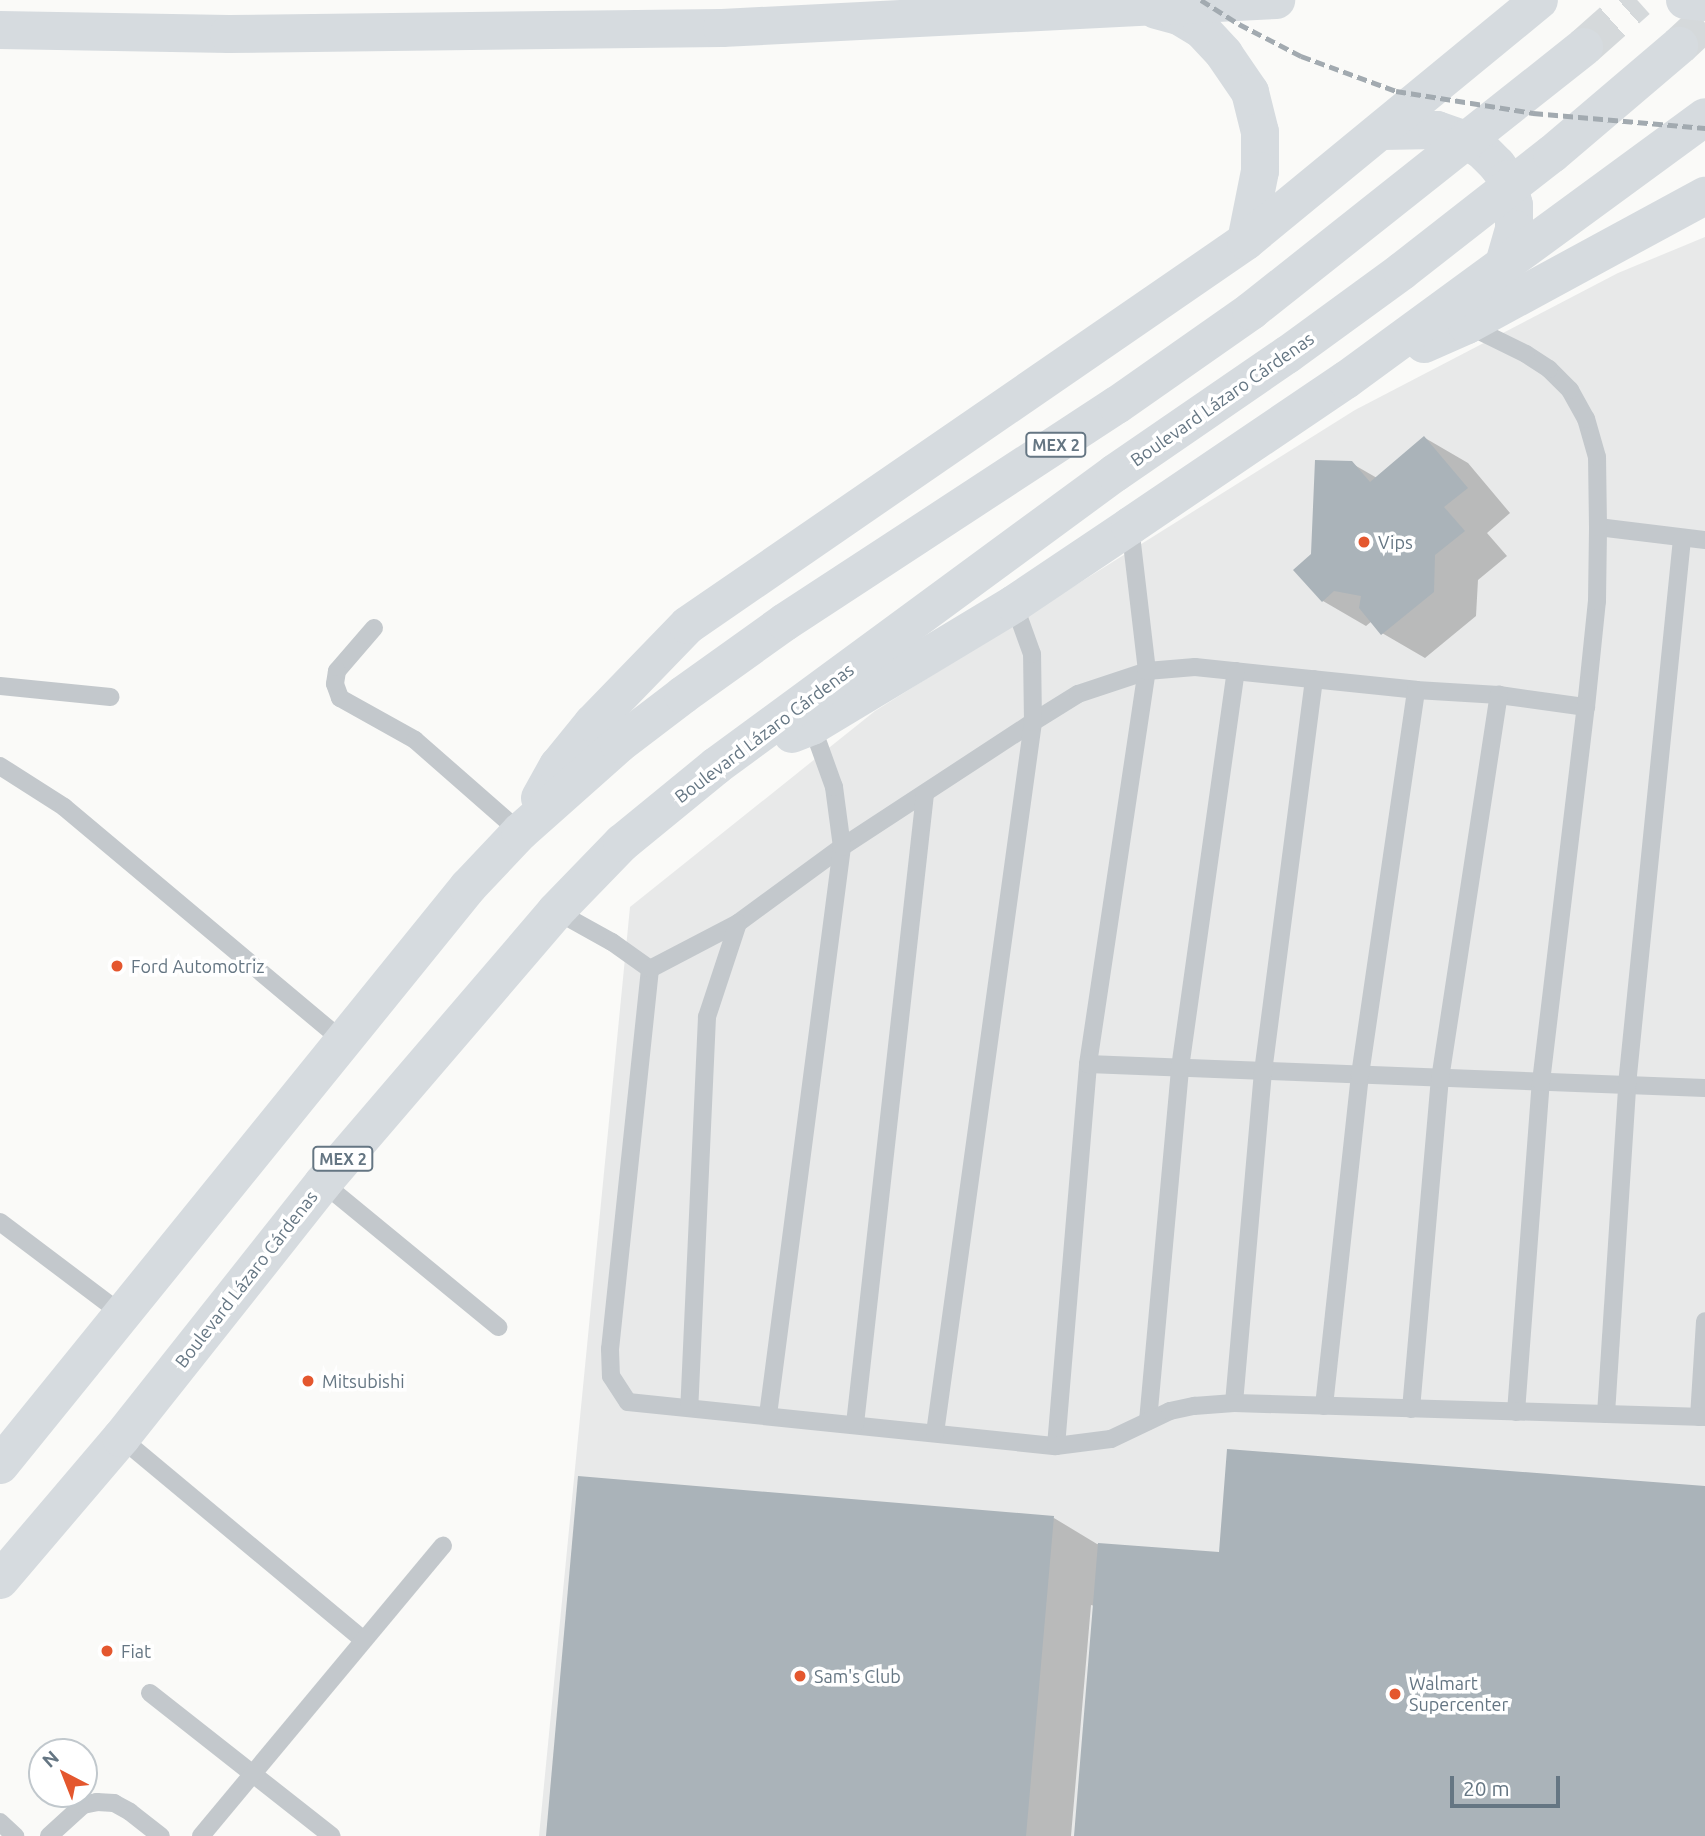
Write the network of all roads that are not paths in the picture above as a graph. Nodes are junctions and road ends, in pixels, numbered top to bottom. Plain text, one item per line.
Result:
1 (1276, 0) edge
2 (1539, 0) edge
3 (1685, 0) edge
4 (1705, 1) edge
5 (1140, 6) junction
6 (0, 30) edge
7 (1679, 46) tunnel mouth
8 (1584, 47) tunnel mouth
9 (1705, 117) edge
10 (1382, 131) junction
11 (1705, 196) edge
12 (1246, 241) junction
13 (1503, 267) junction
14 (1467, 325) junction
15 (1346, 380) junction
16 (1130, 526) junction
17 (1598, 527) junction
18 (1682, 539) junction
19 (1705, 540) edge
20 (1014, 604) junction
21 (374, 628) dead end
22 (1147, 671) junction
23 (1236, 671) junction
24 (1314, 679) junction
25 (0, 686) edge
26 (1416, 690) junction
27 (1499, 695) junction
28 (110, 697) dead end
29 (1586, 707) junction
30 (1033, 722) junction
31 (812, 726) junction
32 (0, 766) edge
33 (716, 766) junction
34 (925, 794) junction
35 (520, 832) junction
36 (842, 847) junction
37 (556, 911) junction
38 (738, 923) junction
39 (650, 969) junction
40 (343, 1041) junction
41 (1088, 1064) junction
42 (1180, 1069) junction
43 (1263, 1072) junction
44 (1360, 1076) junction
45 (1440, 1079) junction
46 (1541, 1082) junction
47 (1627, 1085) junction
48 (1705, 1088) edge
49 (323, 1183) junction
50 (0, 1222) edge
51 (122, 1314) junction
52 (1705, 1321) edge
53 (498, 1326) dead end
54 (1234, 1403) junction
55 (1324, 1406) junction
56 (689, 1407) junction
57 (1411, 1409) junction
58 (1516, 1412) junction
59 (1606, 1414) junction
60 (768, 1415) junction
61 (1702, 1417) edge
62 (1148, 1422) junction
63 (855, 1424) junction
64 (935, 1433) junction
65 (121, 1438) junction
66 (1056, 1446) junction
67 (0, 1465) edge
68 (443, 1546) dead end
69 (0, 1580) edge
70 (362, 1639) junction
71 (150, 1693) dead end
72 (254, 1774) junction
73 (0, 1822) edge
74 (15, 1836) edge
75 (49, 1836) edge
76 (161, 1836) edge
77 (201, 1836) edge
78 (332, 1836) edge

1 - 5 highway
2 - 10 highway
3 - 4 highway
5 - 6 highway
5 - 12 highway
7 - 33 highway, Boulevard Lázaro Cárdenas / MEX 2
8 - 35 highway, MEX 2
9 - 13 highway
10 - 12 highway
10 - 13 highway
11 - 14 highway
12 - 35 highway
13 - 15 highway
14 - 15 highway
14 - 17 lane
15 - 16 highway
16 - 20 highway
16 - 22 lane
17 - 18 lane
17 - 29 lane
18 - 19 lane
18 - 47 lane
20 - 30 lane
20 - 31 highway
21 - 35 lane
22 - 23 lane
22 - 30 lane
22 - 41 lane
23 - 24 lane
23 - 42 lane
24 - 26 lane
24 - 43 lane
25 - 28 lane
26 - 27 lane
26 - 44 lane
27 - 29 lane
27 - 45 lane
29 - 46 lane
30 - 34 lane
30 - 64 lane
31 - 33 highway
31 - 36 lane
32 - 40 lane
33 - 37 highway, Boulevard Lázaro Cárdenas / MEX 2
34 - 36 lane
34 - 63 lane
35 - 40 highway, MEX 2
36 - 38 lane
36 - 60 lane
37 - 39 lane
37 - 49 highway, Boulevard Lázaro Cárdenas / MEX 2
38 - 39 lane
38 - 56 lane
39 - 56 lane
40 - 51 highway, MEX 2
41 - 42 lane
41 - 66 lane
42 - 43 lane
42 - 62 lane
43 - 44 lane
43 - 54 lane
44 - 45 lane
44 - 55 lane
45 - 46 lane
45 - 57 lane
46 - 47 lane
46 - 58 lane
47 - 48 lane
47 - 59 lane
49 - 53 lane
49 - 65 highway, Boulevard Lázaro Cárdenas / MEX 2
50 - 51 lane
51 - 67 highway, MEX 2
52 - 61 lane
54 - 55 lane
54 - 62 lane
55 - 57 lane
56 - 60 lane
57 - 58 lane
58 - 59 lane
59 - 61 lane
60 - 63 lane
62 - 66 lane
63 - 64 lane
64 - 66 lane
65 - 69 highway, Boulevard Lázaro Cárdenas / MEX 2
65 - 70 lane
68 - 70 lane
70 - 72 lane
71 - 72 lane
72 - 77 lane
72 - 78 lane
73 - 74 lane
75 - 76 lane

